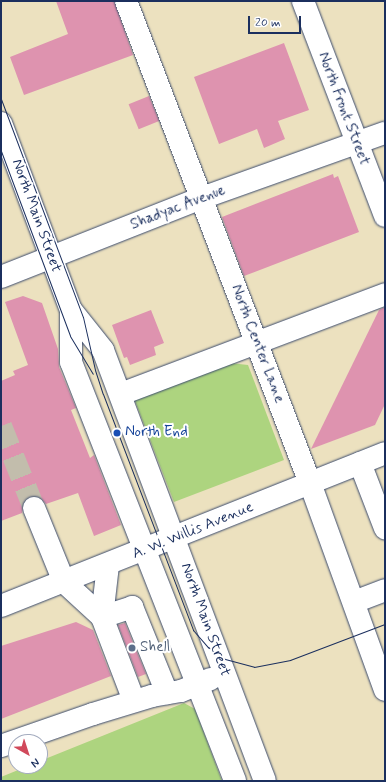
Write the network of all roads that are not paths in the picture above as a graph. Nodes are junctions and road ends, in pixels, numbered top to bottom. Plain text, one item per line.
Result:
1 (126, 1) edge
2 (303, 1) edge
3 (1, 123) edge
4 (385, 133) edge
5 (356, 144) junction
6 (202, 198) junction
7 (385, 216) edge
8 (51, 257) junction
9 (1, 276) edge
10 (385, 294) edge
11 (71, 310) junction
12 (257, 343) junction
13 (121, 394) junction
14 (376, 455) edge
15 (310, 483) junction
16 (34, 508) tunnel mouth
17 (385, 528) edge
18 (175, 539) junction
19 (146, 551) junction
20 (108, 565) junction
21 (64, 582) junction
22 (385, 590) edge
23 (354, 602) junction
24 (1, 606) edge
25 (102, 617) junction
26 (225, 674) junction
27 (197, 684) junction
28 (385, 690) edge
29 (167, 693) junction
30 (134, 701) junction
31 (1, 746) edge
32 (235, 781) edge
33 (265, 781) edge

1 - 6 street, North Center Lane
2 - 5 street, North Front Street
3 - 8 street, North Main Street
4 - 5 street, Shadyac Avenue
5 - 6 street, Shadyac Avenue
5 - 7 street, North Front Street
6 - 8 street, Shadyac Avenue
6 - 12 street, North Center Lane
8 - 9 street, Shadyac Avenue
8 - 11 street, North Main Street
10 - 12 street
11 - 13 street, North Main Street
11 - 19 street, North Main Street
12 - 13 street
12 - 15 street, North Center Lane
13 - 18 street, North Main Street
14 - 15 street, A. W. Willis Avenue
14 - 17 street
15 - 18 street, A. W. Willis Avenue
15 - 23 street, North Center Lane
16 - 21 street
18 - 19 street, A. W. Willis Avenue
18 - 26 street, North Main Street
19 - 20 street, A. W. Willis Avenue
19 - 27 street, North Main Street
20 - 21 street, A. W. Willis Avenue
20 - 25 street
21 - 24 street, A. W. Willis Avenue
21 - 25 street
22 - 23 street
23 - 28 street, North Center Lane
25 - 29 street
25 - 30 street
26 - 27 street
26 - 33 street, North Main Street
27 - 29 street
27 - 32 street, North Main Street
29 - 30 street
30 - 31 street

